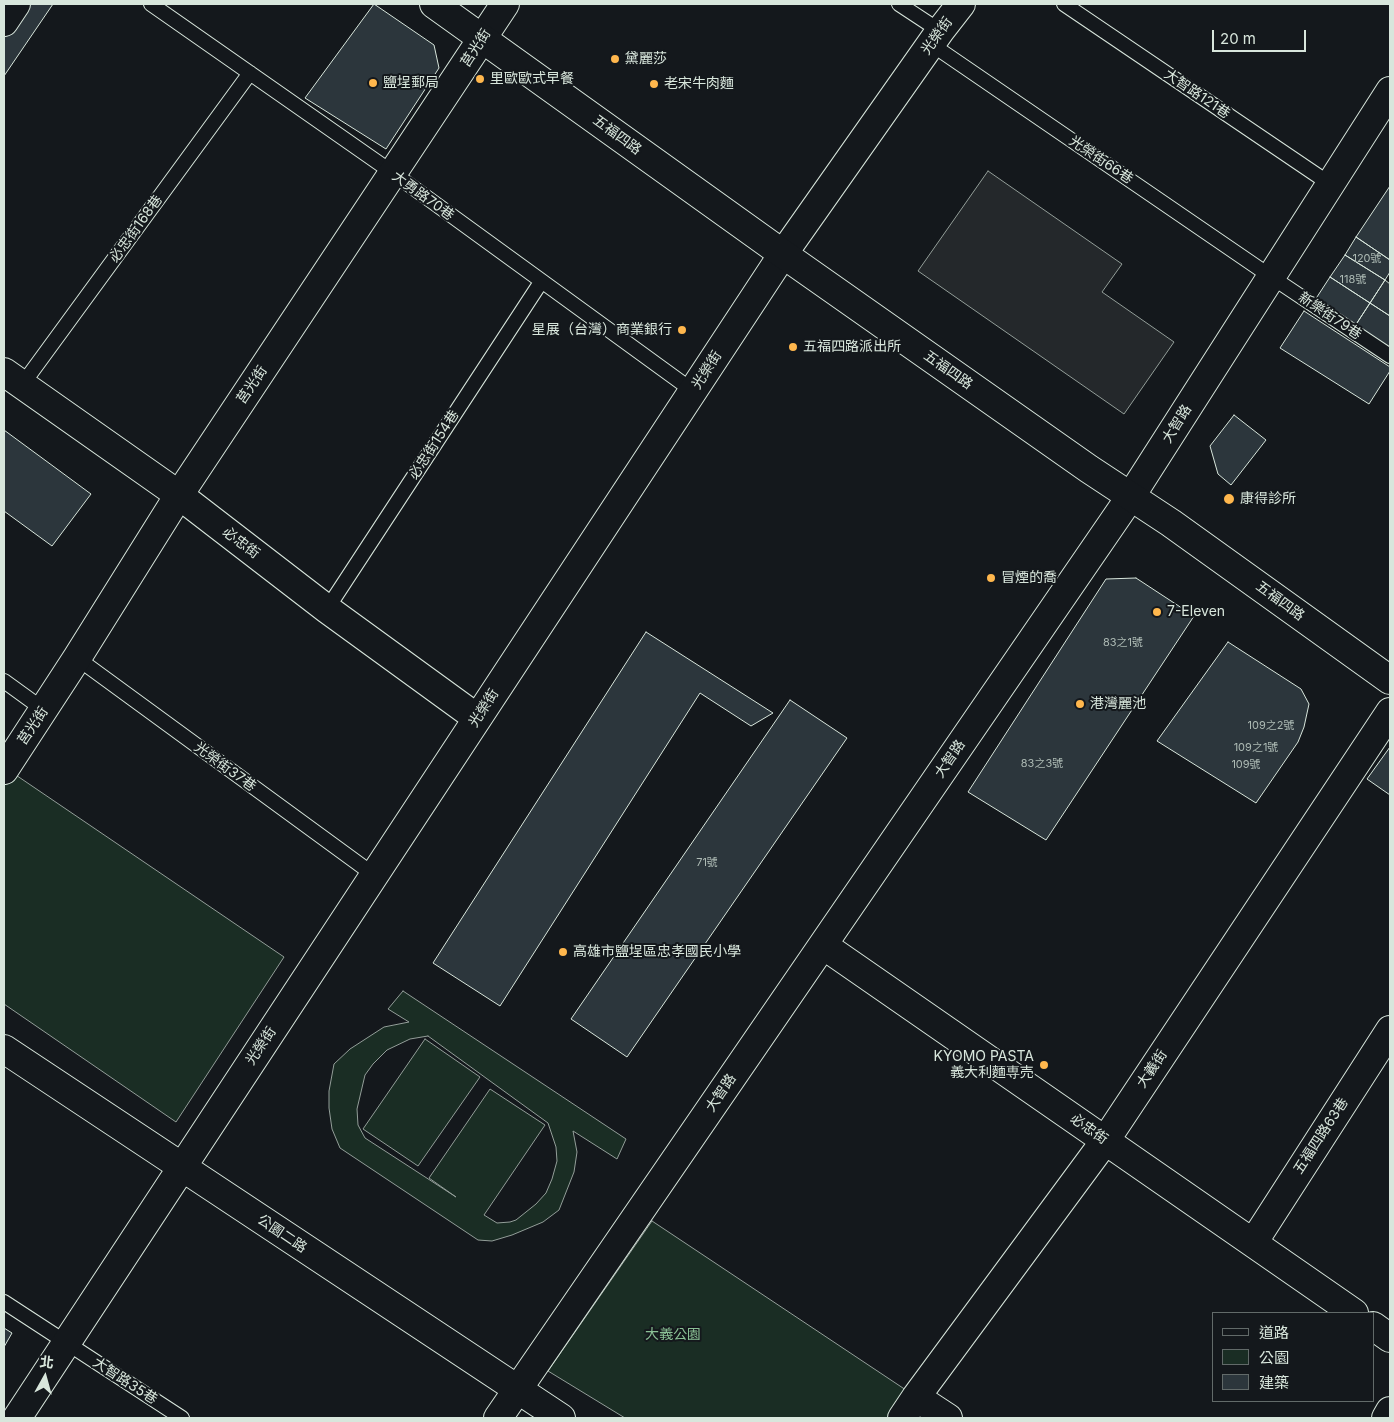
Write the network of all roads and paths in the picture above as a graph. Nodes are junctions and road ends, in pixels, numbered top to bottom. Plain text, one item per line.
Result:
1 (16, 4) edge
2 (151, 4) edge
3 (434, 4) edge
4 (505, 4) edge
5 (900, 4) edge
6 (961, 4) edge
7 (1064, 4) edge
8 (4, 22) edge
9 (935, 38) junction
10 (482, 39) junction
11 (250, 73) junction
12 (1390, 92) edge
13 (393, 173) junction
14 (1330, 184) junction
15 (783, 254) junction
16 (1270, 276) junction
17 (540, 282) junction
18 (1390, 356) edge
19 (13, 378) edge
20 (693, 391) junction
21 (179, 495) junction
22 (1131, 496) junction
23 (327, 609) junction
24 (77, 658) junction
25 (1390, 680) edge
26 (4, 681) edge
27 (44, 710) junction
28 (1390, 712) edge
29 (477, 718) junction
30 (4, 770) edge
31 (374, 875) junction
32 (823, 945) junction
33 (1390, 1030) edge
34 (4, 1049) edge
35 (1104, 1141) junction
36 (181, 1166) junction
37 (1253, 1243) junction
38 (4, 1302) edge
39 (1353, 1312) edge
40 (1374, 1327) edge
41 (1390, 1338) edge
42 (67, 1344) junction
43 (518, 1390) junction
44 (909, 1408) edge
45 (1390, 1411) edge
46 (17, 1418) edge
47 (182, 1418) edge
48 (498, 1418) edge
49 (561, 1418) edge
50 (948, 1418) edge
51 (1386, 1418) edge

1 - 8 street
2 - 11 lane, 大勇路70巷
3 - 10 street, 五福四路
4 - 10 street, 莒光街
5 - 9 lane, 光榮街66巷
6 - 9 street, 光榮街
7 - 14 lane, 大智路121巷
9 - 15 street, 光榮街
9 - 16 lane, 光榮街66巷
10 - 13 street, 莒光街
10 - 15 street, 五福四路
11 - 13 lane, 大勇路70巷
11 - 19 lane, 必忠街168巷
12 - 14 street, 大智路
13 - 17 lane, 大勇路70巷
13 - 21 street, 莒光街
14 - 16 street, 大智路
15 - 20 street, 光榮街
15 - 22 street, 五福四路
16 - 18 lane, 新樂街79巷
16 - 22 street, 大智路
17 - 20 lane, 大勇路70巷
17 - 23 lane, 必忠街154巷
19 - 21 street, 必忠街
20 - 29 street, 光榮街
21 - 23 street, 必忠街
21 - 24 street, 莒光街
22 - 25 street, 五福四路
22 - 32 street, 大智路
23 - 29 street, 必忠街
24 - 27 street, 莒光街
24 - 31 lane, 光榮街37巷
26 - 27 lane
27 - 30 street, 莒光街
28 - 35 street, 大義街
29 - 31 street, 光榮街
31 - 36 street, 光榮街
32 - 35 street, 必忠街
32 - 43 street, 大智路
33 - 37 street, 五福四路63巷
34 - 36 street, 公園二路
35 - 37 street, 必忠街
35 - 44 street, 大義街
36 - 42 street, 光榮街
36 - 43 street, 公園二路
37 - 39 street, 必忠街
38 - 42 lane, 大智路35巷
40 - 41 street
42 - 46 street, 光榮街
42 - 47 lane, 大智路35巷
43 - 48 street, 大智路
43 - 49 street, 公園二路
44 - 50 street
45 - 51 street

